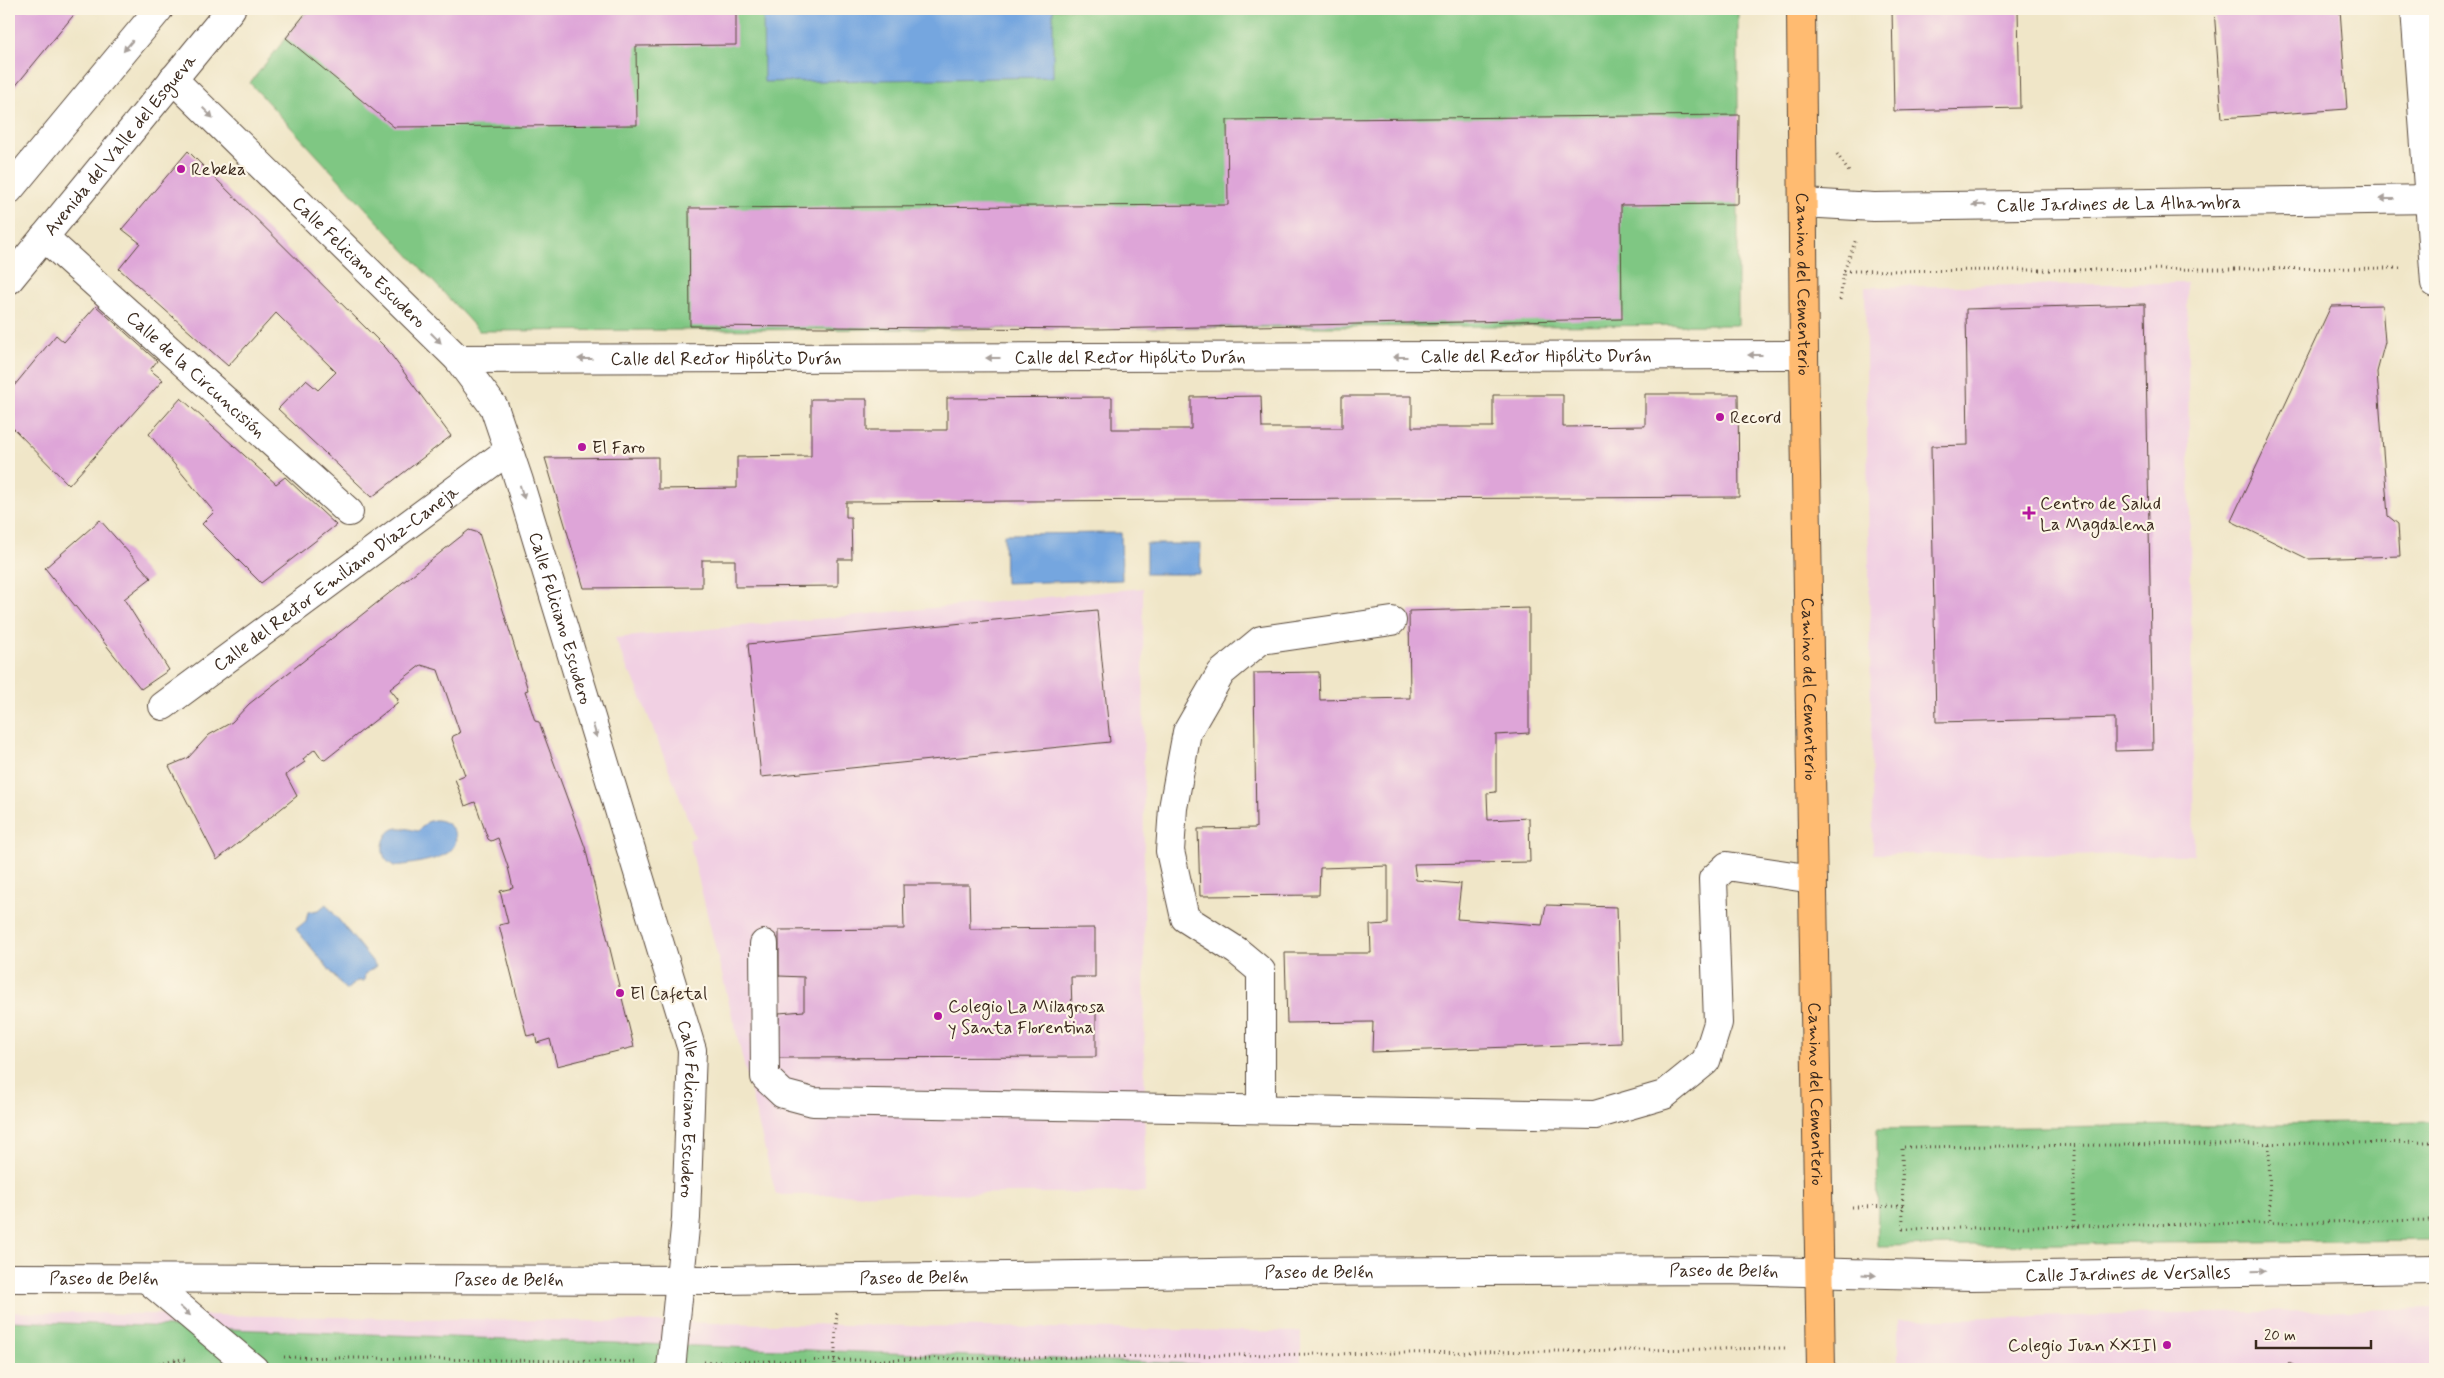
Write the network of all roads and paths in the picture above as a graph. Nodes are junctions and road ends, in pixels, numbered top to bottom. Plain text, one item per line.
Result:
1 (159, 9) edge
2 (231, 9) edge
3 (1801, 9) edge
4 (2415, 9) edge
5 (173, 79) junction
6 (1836, 153) dead end
7 (1851, 175) dead end
8 (9, 190) edge
9 (2432, 199) edge
10 (1803, 203) junction
11 (44, 237) junction
12 (2409, 268) dead end
13 (1844, 271) dead end
14 (9, 280) edge
15 (2435, 282) edge
16 (1804, 355) junction
17 (458, 359) junction
18 (509, 450) junction
19 (349, 512) dead end
20 (1392, 621) dead end
21 (163, 706) dead end
22 (1813, 878) junction
23 (764, 944) dead end
24 (1261, 1109) junction
25 (2435, 1142) edge
26 (2269, 1144) junction
27 (2074, 1146) junction
28 (1903, 1206) junction
29 (1819, 1208) junction
30 (2435, 1220) edge
31 (2270, 1223) junction
32 (2074, 1226) junction
33 (2435, 1269) edge
34 (1820, 1272) junction
35 (9, 1278) edge
36 (839, 1278) junction
37 (148, 1280) junction
38 (679, 1280) junction
39 (1821, 1359) edge
40 (172, 1360) junction
41 (834, 1360) junction
42 (246, 1363) edge
43 (672, 1366) edge
44 (9, 1367) edge
45 (21, 1369) edge
46 (135, 1369) edge
47 (198, 1369) edge
48 (834, 1369) edge

1 -> 8 street
2 - 5 street, Avenida del Valle del Esgueva
3 - 10 main road, Camino del Cementerio
4 - 9 street
5 - 11 street, Avenida del Valle del Esgueva
5 -> 17 street, Calle Feliciano Escudero
6 - 7 path
9 -> 10 street, Calle Jardines de La Alhambra
9 - 15 street
10 - 16 main road, Camino del Cementerio
11 - 14 street, Avenida del Valle del Esgueva
11 - 19 street, Calle de la Circuncisión
12 - 13 path
16 -> 17 street, Calle del Rector Hipólito Durán
16 - 22 main road, Camino del Cementerio
17 - 18 street, Calle Feliciano Escudero
18 - 21 street, Calle del Rector Emiliano Díaz-Caneja
18 -> 38 street, Calle Feliciano Escudero
20 - 24 street
22 - 24 street
22 - 29 main road, Camino del Cementerio
23 - 24 street
25 - 26 path
26 - 27 path
26 - 31 path
27 - 28 path
27 - 32 path
28 - 29 path
28 - 32 path
29 - 34 main road, Camino del Cementerio
30 - 31 path
31 - 32 path
34 -> 33 street, Calle Jardines de Versalles
34 - 36 street, Paseo de Belén
34 - 39 main road, Camino del Cementerio
35 - 37 street, Paseo de Belén
36 - 38 street, Paseo de Belén
36 - 41 path
37 - 38 street, Paseo de Belén
37 -> 42 street
38 - 43 street, Calle Feliciano Escudero
39 - 41 path
40 - 42 path
40 - 46 path
40 - 47 path
41 - 43 path
41 - 48 path
42 - 43 path
44 - 45 path

